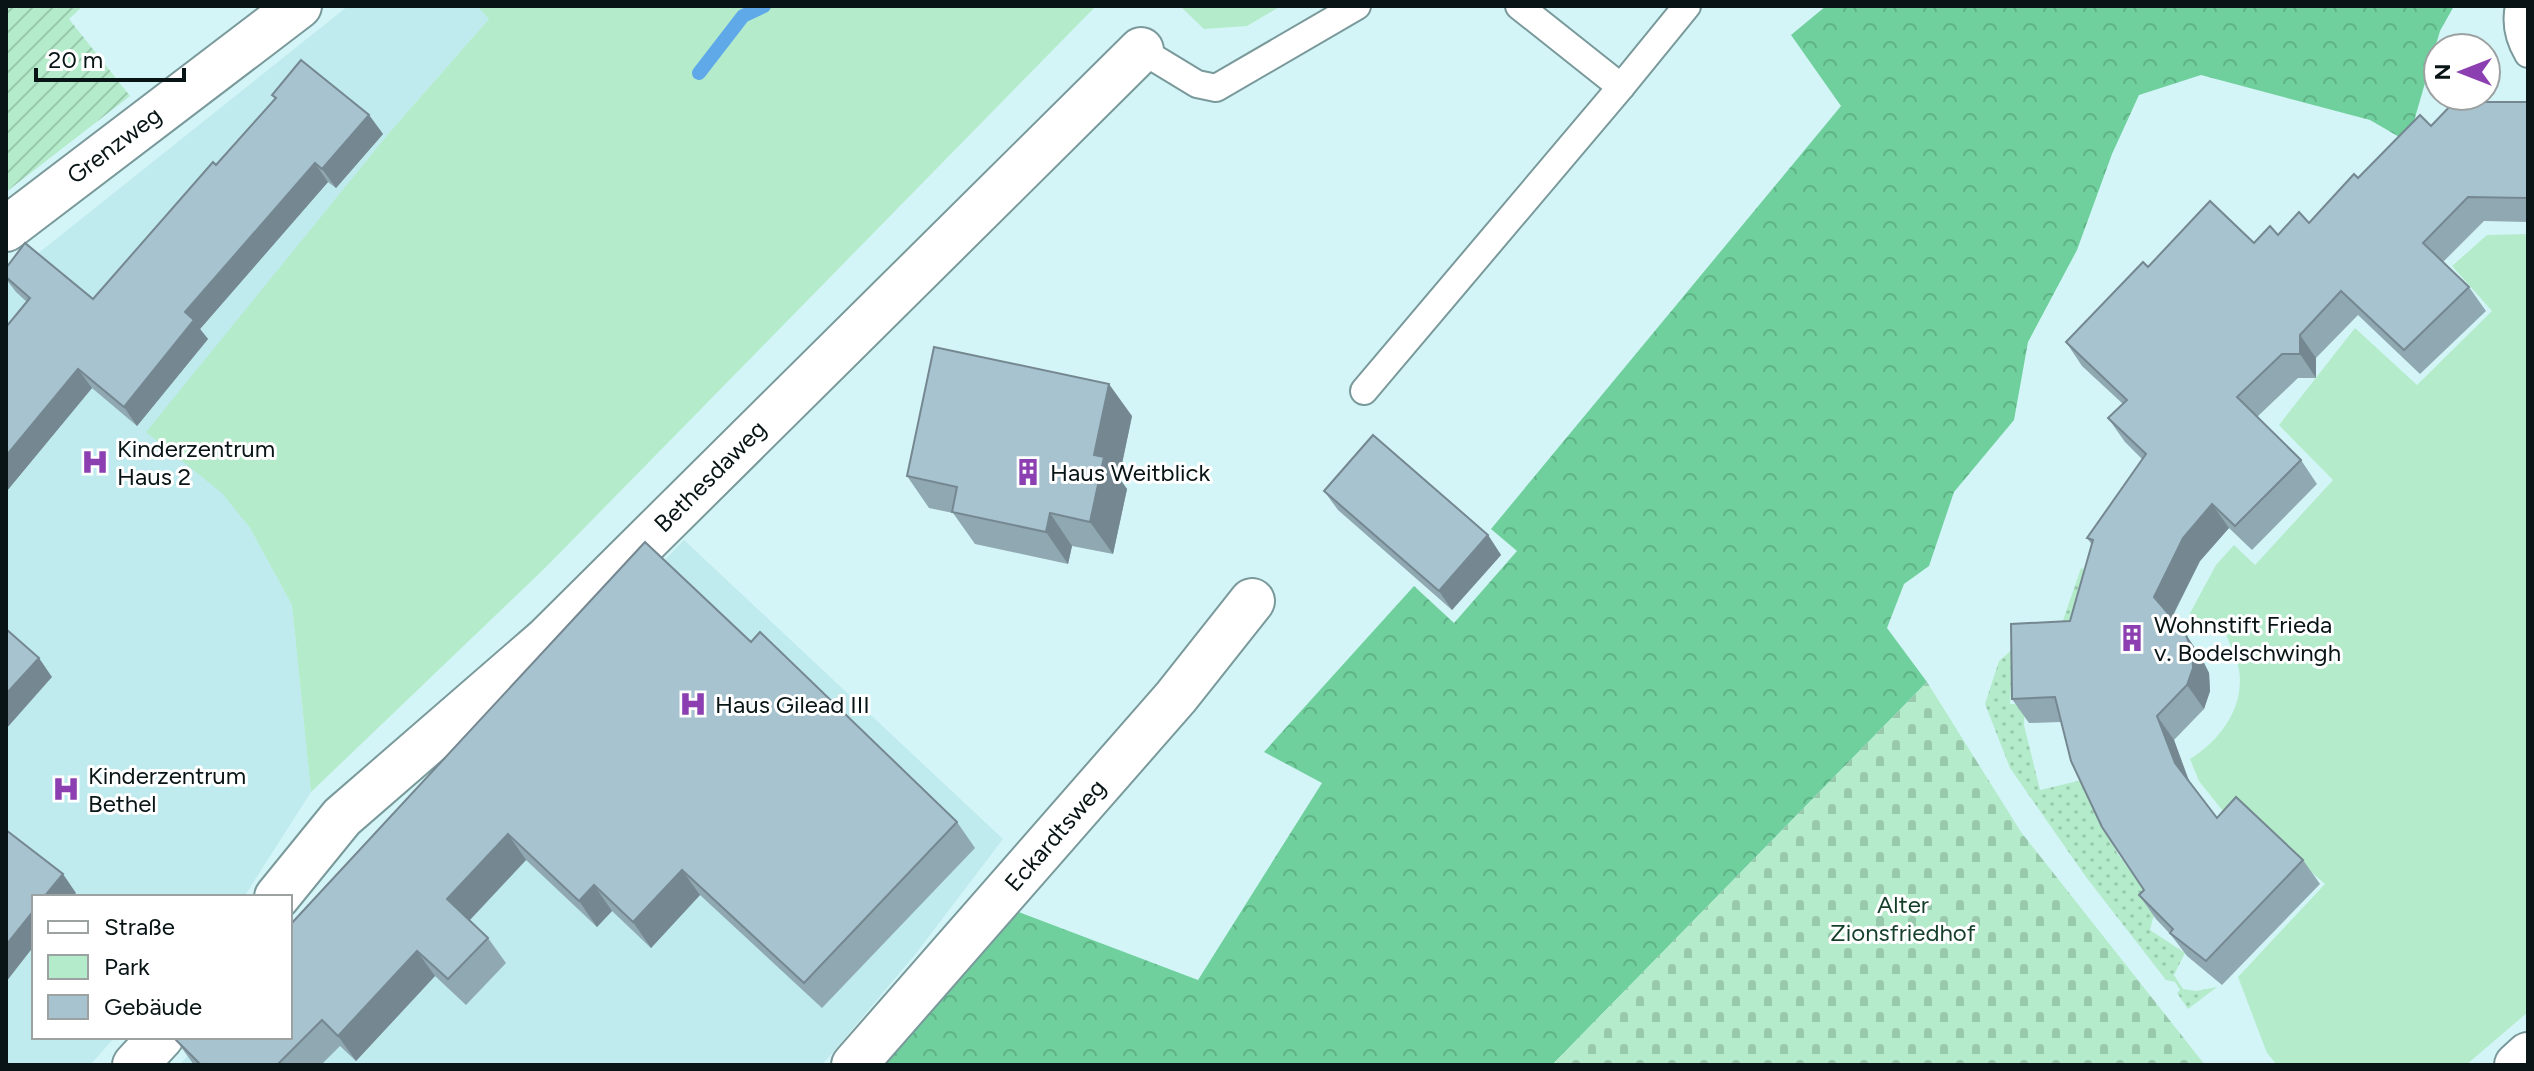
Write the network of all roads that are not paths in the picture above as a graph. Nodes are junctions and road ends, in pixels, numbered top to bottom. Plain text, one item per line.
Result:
1 (299, 6) edge
2 (1357, 6) edge
3 (1519, 6) edge
4 (1687, 6) edge
5 (2519, 6) edge
6 (1141, 50) joint
7 (2528, 54) edge
8 (1621, 87) junction
9 (6, 229) edge
10 (1364, 391) dead end
11 (1252, 601) dead end
12 (279, 895) edge
13 (159, 1039) edge
14 (2528, 1055) edge
15 (135, 1065) edge
16 (854, 1065) edge
17 (2517, 1065) edge

1 - 9 street, Grenzweg
2 - 6 lane
3 - 8 lane
4 - 8 lane
5 - 7 lane
6 - 12 street, Bethesdaweg
8 - 10 lane
11 - 16 street, Eckardtsweg
13 - 15 street
14 - 17 street

